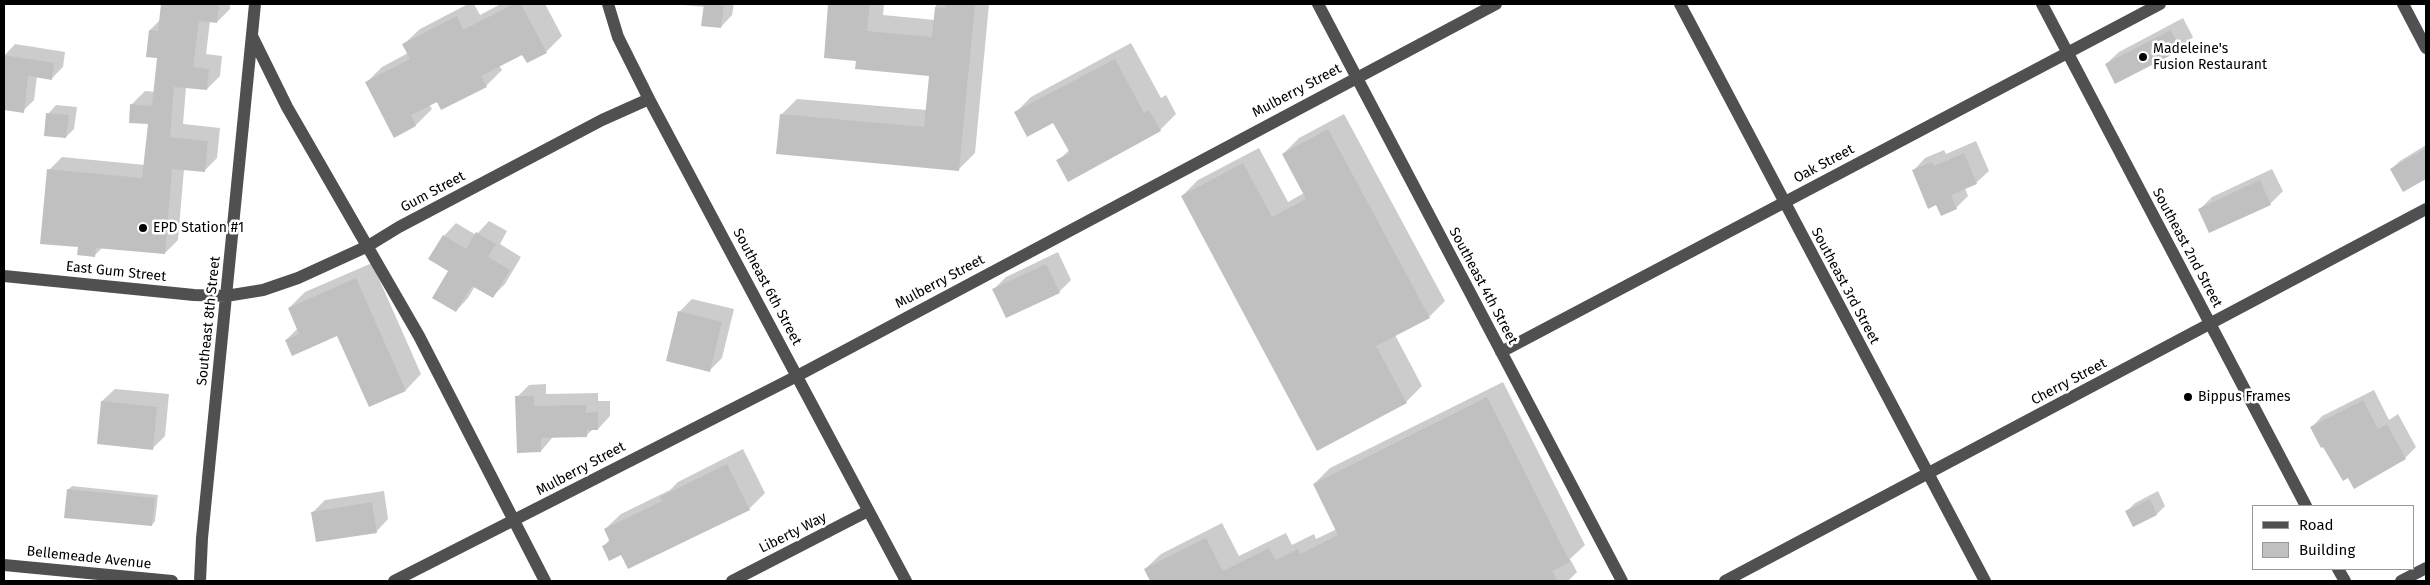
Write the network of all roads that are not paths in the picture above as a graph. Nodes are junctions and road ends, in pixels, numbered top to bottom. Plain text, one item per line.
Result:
1 (255, 4) edge
2 (608, 4) edge
3 (1318, 4) edge
4 (1496, 4) edge
5 (1680, 4) edge
6 (2042, 4) edge
7 (2160, 4) edge
8 (2403, 4) edge
9 (252, 36) junction
10 (2426, 48) edge
11 (2068, 52) junction
12 (1356, 76) junction
13 (649, 99) junction
14 (1784, 202) junction
15 (2426, 209) edge
16 (368, 246) junction
17 (4, 276) edge
18 (226, 296) junction
19 (2210, 323) junction
20 (1502, 352) junction
21 (797, 376) junction
22 (1928, 475) junction
23 (2305, 505) edge
24 (868, 511) junction
25 (515, 521) junction
26 (4, 565) edge
27 (2426, 568) edge
28 (2339, 570) edge
29 (172, 581) edge
30 (200, 581) edge
31 (394, 581) edge
32 (545, 581) edge
33 (732, 581) edge
34 (906, 581) edge
35 (1622, 581) edge
36 (1725, 581) edge
37 (1985, 581) edge
38 (2345, 581) edge
39 (2401, 581) edge

1 - 9 street, Southeast 8th Street
2 - 13 street, Southeast 6th Street
3 - 12 street, Southeast 4th Street
4 - 12 street, Mulberry Street
5 - 14 street, Southeast 3rd Street
6 - 11 street, Southeast 2nd Street
7 - 11 street, Oak Street
8 - 10 street
9 - 16 street
9 - 18 street, Southeast 8th Street
11 - 14 street, Oak Street
11 - 19 street, Southeast 2nd Street
12 - 20 street, Southeast 4th Street
12 - 21 street, Mulberry Street
13 - 16 street, Gum Street
13 - 21 street, Southeast 6th Street
14 - 20 street, Oak Street
14 - 22 street, Southeast 3rd Street
15 - 19 street, Cherry Street
16 - 18 street, Gum Street
16 - 25 street
17 - 18 street, East Gum Street
18 - 30 street, Southeast 8th Street
19 - 22 street, Cherry Street
19 - 23 street, Southeast 2nd Street
20 - 35 street, Southeast 4th Street
21 - 24 street, Southeast 6th Street
21 - 25 street, Mulberry Street
22 - 36 street, Cherry Street
22 - 37 street, Southeast 3rd Street
24 - 33 street, Liberty Way
24 - 34 street, Southeast 6th Street
25 - 31 street, Mulberry Street
25 - 32 street
26 - 29 street, Bellemeade Avenue
27 - 39 street
28 - 38 street

